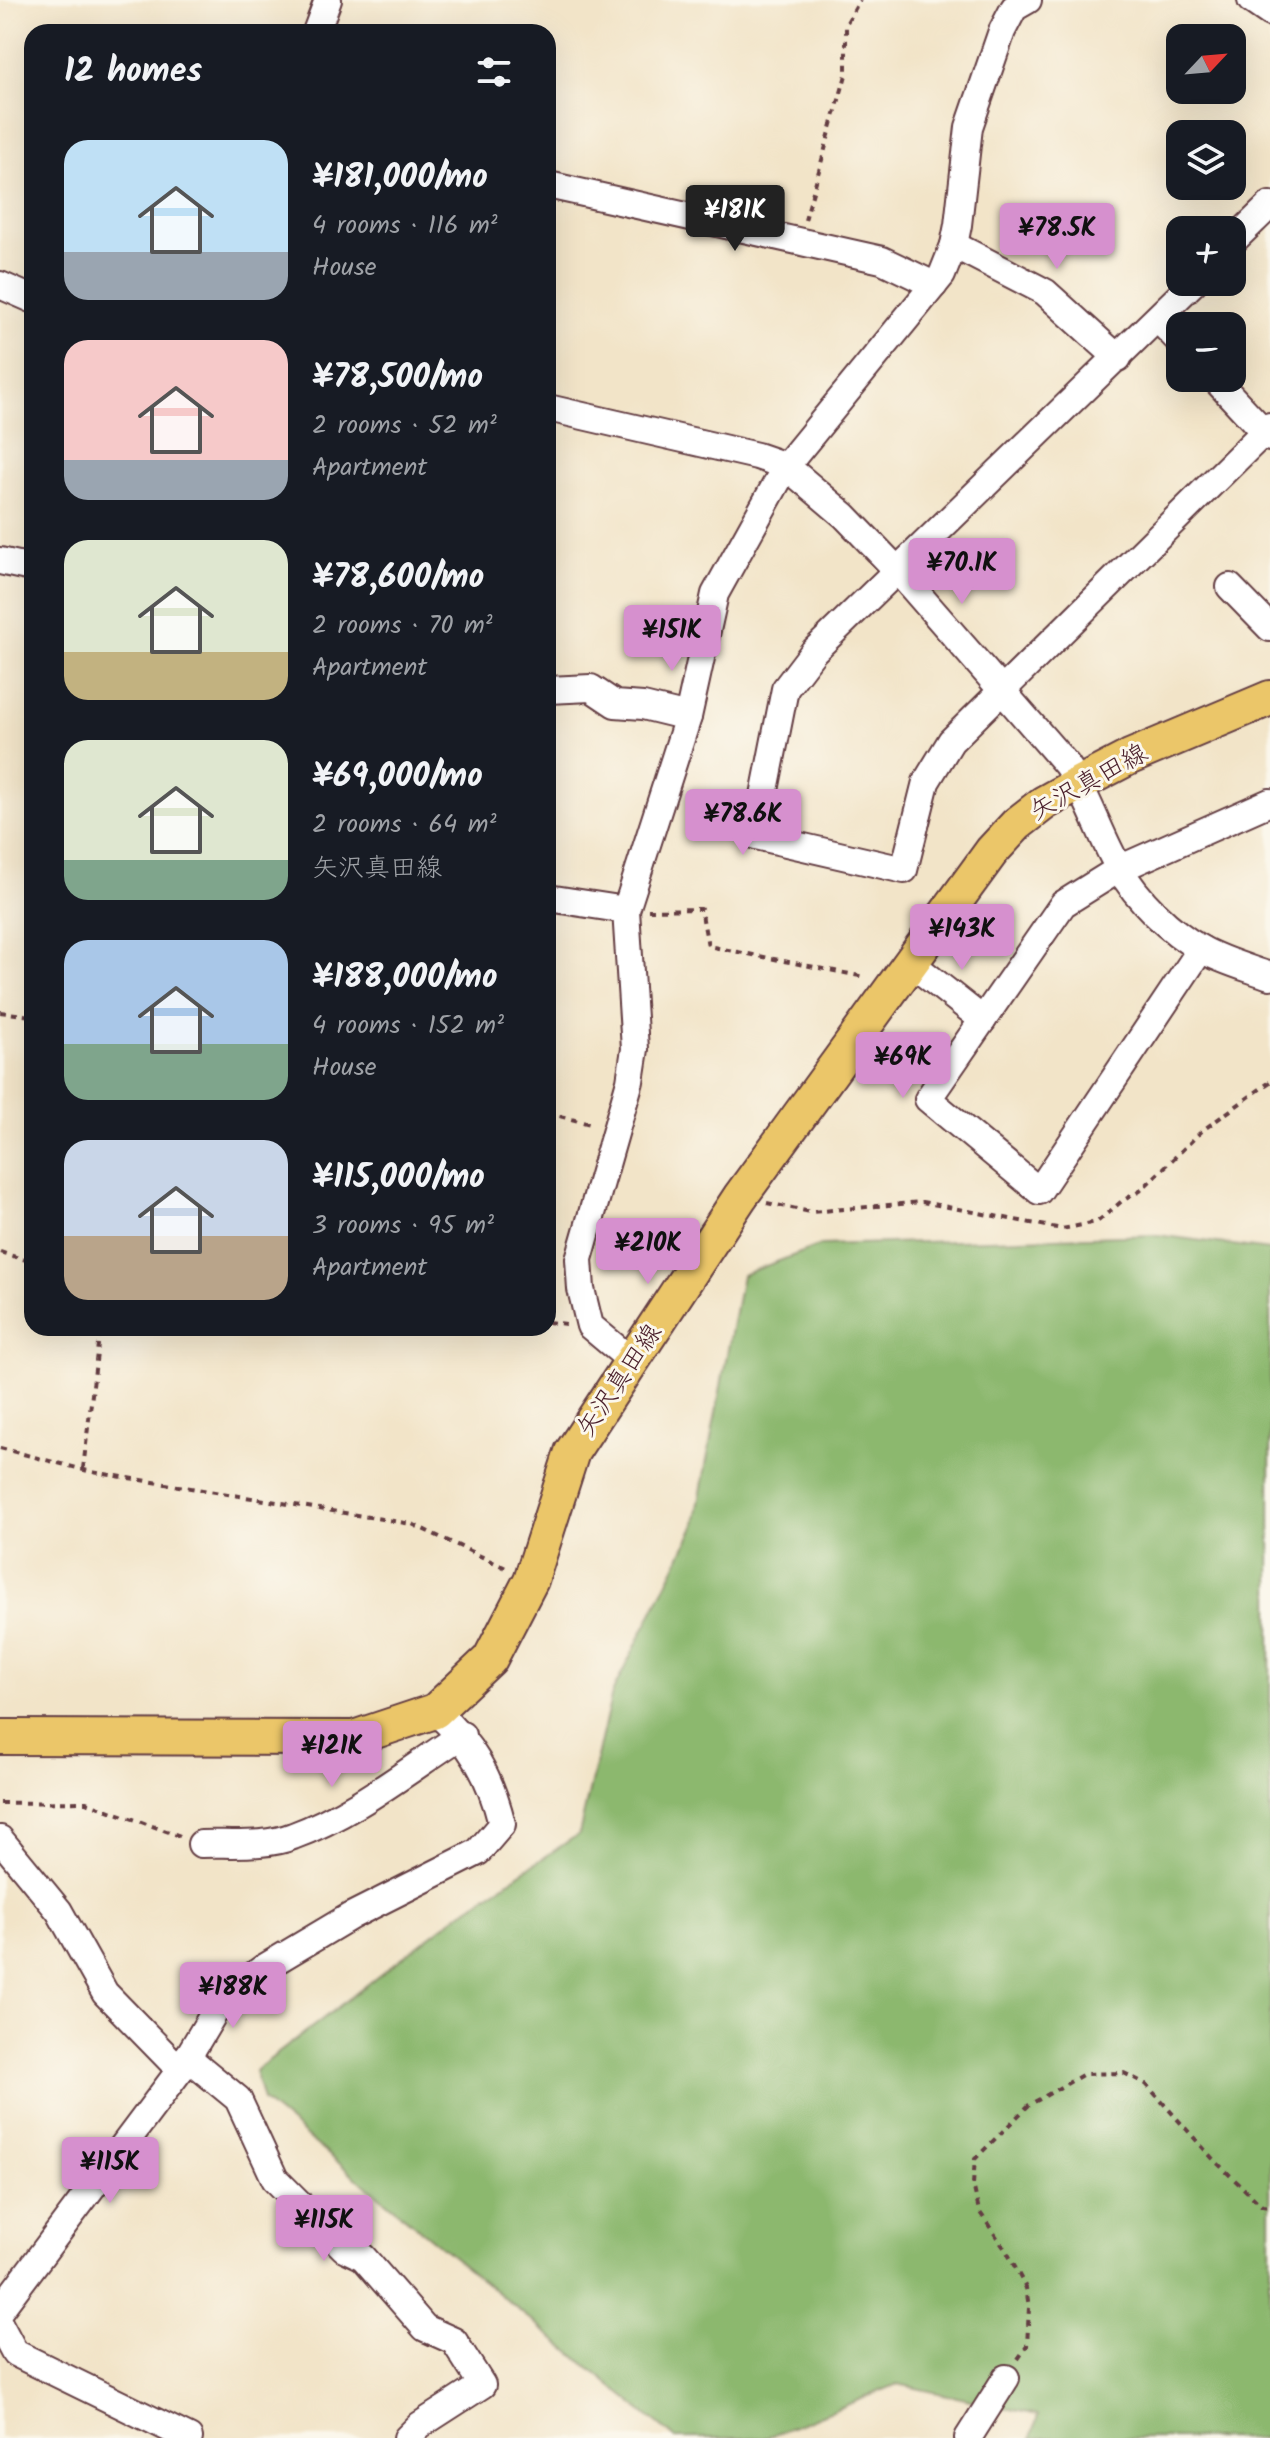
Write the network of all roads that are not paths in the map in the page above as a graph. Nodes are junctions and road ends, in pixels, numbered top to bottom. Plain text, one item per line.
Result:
1 (328, 0) edge
2 (1027, 0) edge
3 (1251, 0) edge
4 (1270, 13) edge
5 (319, 24) edge
6 (556, 187) edge
7 (1270, 205) edge
8 (1246, 228) edge
9 (954, 245) junction
10 (0, 285) edge
11 (934, 285) junction
12 (24, 296) edge
13 (1180, 296) edge
14 (1158, 319) junction
15 (1166, 327) edge
16 (1118, 358) junction
17 (1228, 392) edge
18 (556, 410) edge
19 (1268, 432) edge
20 (786, 466) junction
21 (0, 561) edge
22 (24, 566) edge
23 (897, 570) junction
24 (1230, 587) dead end
25 (1270, 628) edge
26 (556, 690) edge
27 (1002, 690) junction
28 (1270, 698) edge
29 (688, 717) junction
30 (1080, 783) junction
31 (1270, 802) edge
32 (1119, 869) junction
33 (556, 899) edge
34 (626, 910) junction
35 (1201, 949) junction
36 (903, 973) junction
37 (1270, 976) edge
38 (983, 1020) junction
39 (633, 1362) junction
40 (435, 1711) junction
41 (462, 1735) junction
42 (0, 1737) edge
43 (0, 1839) edge
44 (201, 1844) road end
45 (183, 2064) junction
46 (0, 2310) edge
47 (0, 2325) edge
48 (8, 2360) edge
49 (1006, 2378) road end
50 (173, 2434) edge
51 (407, 2438) edge
52 (968, 2438) edge

1 - 5 street
2 - 9 street
3 - 4 street
6 - 11 street
7 - 8 street
9 - 11 street
9 - 16 street
10 - 12 street
11 - 20 street
13 - 14 street
14 - 15 street
14 - 16 street
16 - 23 street
17 - 19 street
18 - 20 street
19 - 27 street
20 - 23 street
20 - 29 street
21 - 22 street
23 - 27 street
23 - 27 street
24 - 25 street
26 - 29 street
27 - 30 street
28 - 30 main road, 矢沢真田線
29 - 34 street
30 - 32 street
30 - 36 main road, 矢沢真田線
31 - 32 street
32 - 35 street
32 - 38 street
33 - 34 street
34 - 39 street
35 - 37 street
35 - 38 street
36 - 38 street
36 - 39 main road, 矢沢真田線
39 - 40 main road, 矢沢真田線
40 - 41 street
40 - 42 main road, 矢沢真田線
41 - 44 street
41 - 45 street
43 - 45 street
45 - 46 street
45 - 51 street
47 - 48 street
48 - 50 street
49 - 52 street

